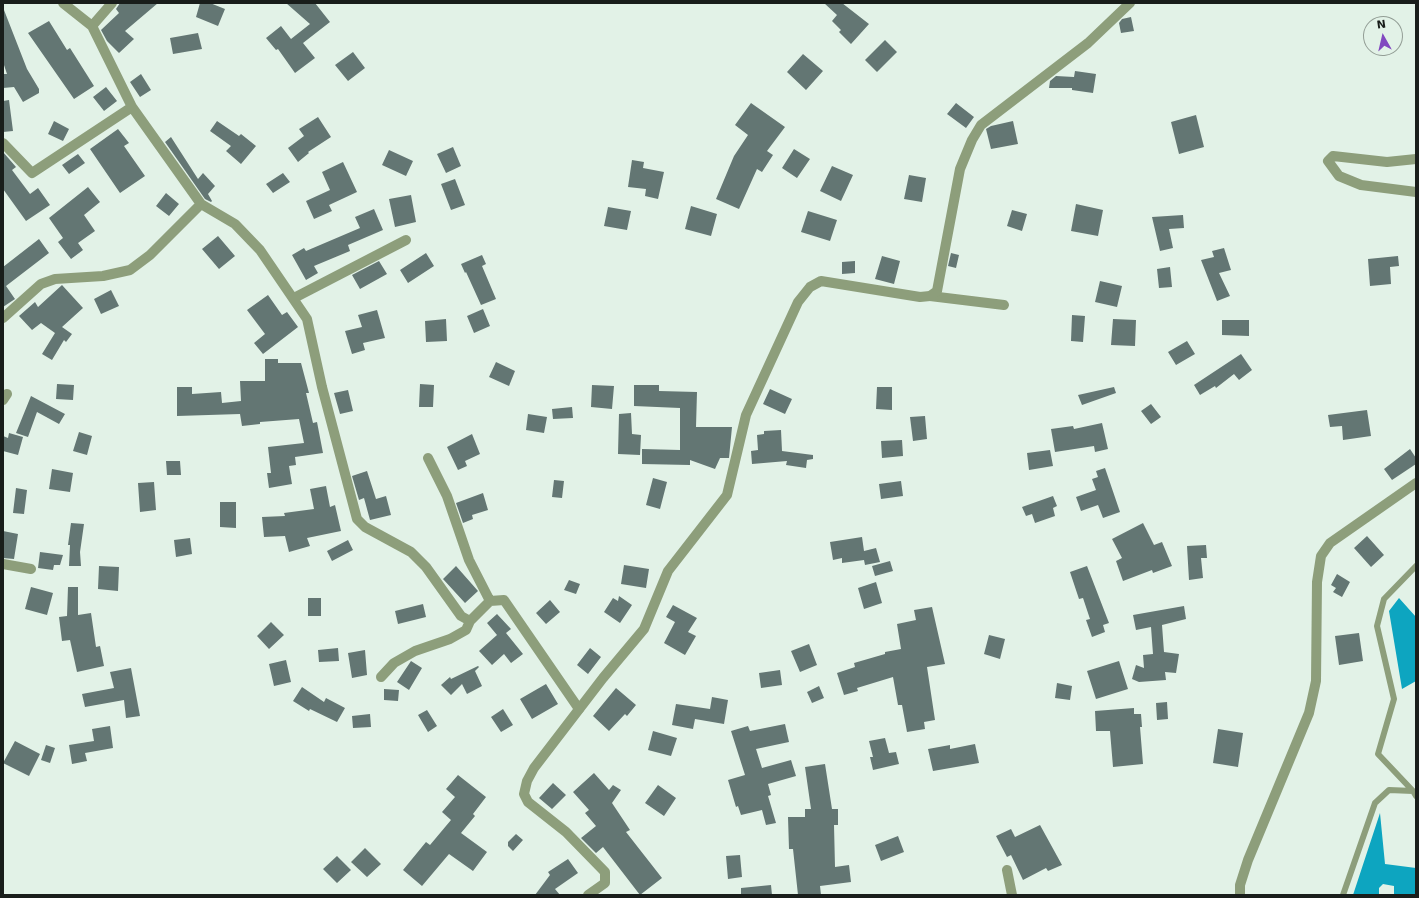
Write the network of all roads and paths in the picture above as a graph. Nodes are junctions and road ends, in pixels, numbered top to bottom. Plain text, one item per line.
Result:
1 (62, 3) edge
2 (112, 3) edge
3 (1130, 3) edge
4 (92, 26) junction
5 (132, 107) junction
6 (3, 142) edge
7 (1416, 159) edge
8 (1416, 192) edge
9 (201, 204) junction
10 (406, 240) dead end
11 (930, 296) junction
12 (294, 298) junction
13 (1004, 306) dead end
14 (3, 318) edge
15 (428, 458) dead end
16 (1416, 483) edge
17 (3, 564) edge
18 (1416, 566) edge
19 (31, 569) dead end
20 (490, 601) junction
21 (470, 621) junction
22 (381, 677) dead end
23 (579, 710) junction
24 (1414, 793) edge
25 (1007, 870) dead end
26 (588, 895) edge
27 (1012, 895) edge
28 (1240, 895) edge
29 (1343, 895) edge

1 - 4 street
2 - 4 street
3 - 11 street
4 - 5 street
5 - 6 street
5 - 9 street
7 - 8 street
9 - 12 street
9 - 14 street
10 - 12 street
11 - 13 street
11 - 23 street
12 - 21 street
15 - 20 street
16 - 28 street
17 - 19 street
18 - 24 lane
20 - 21 street
20 - 23 street
21 - 22 street
23 - 26 street
24 - 29 lane
25 - 27 street

